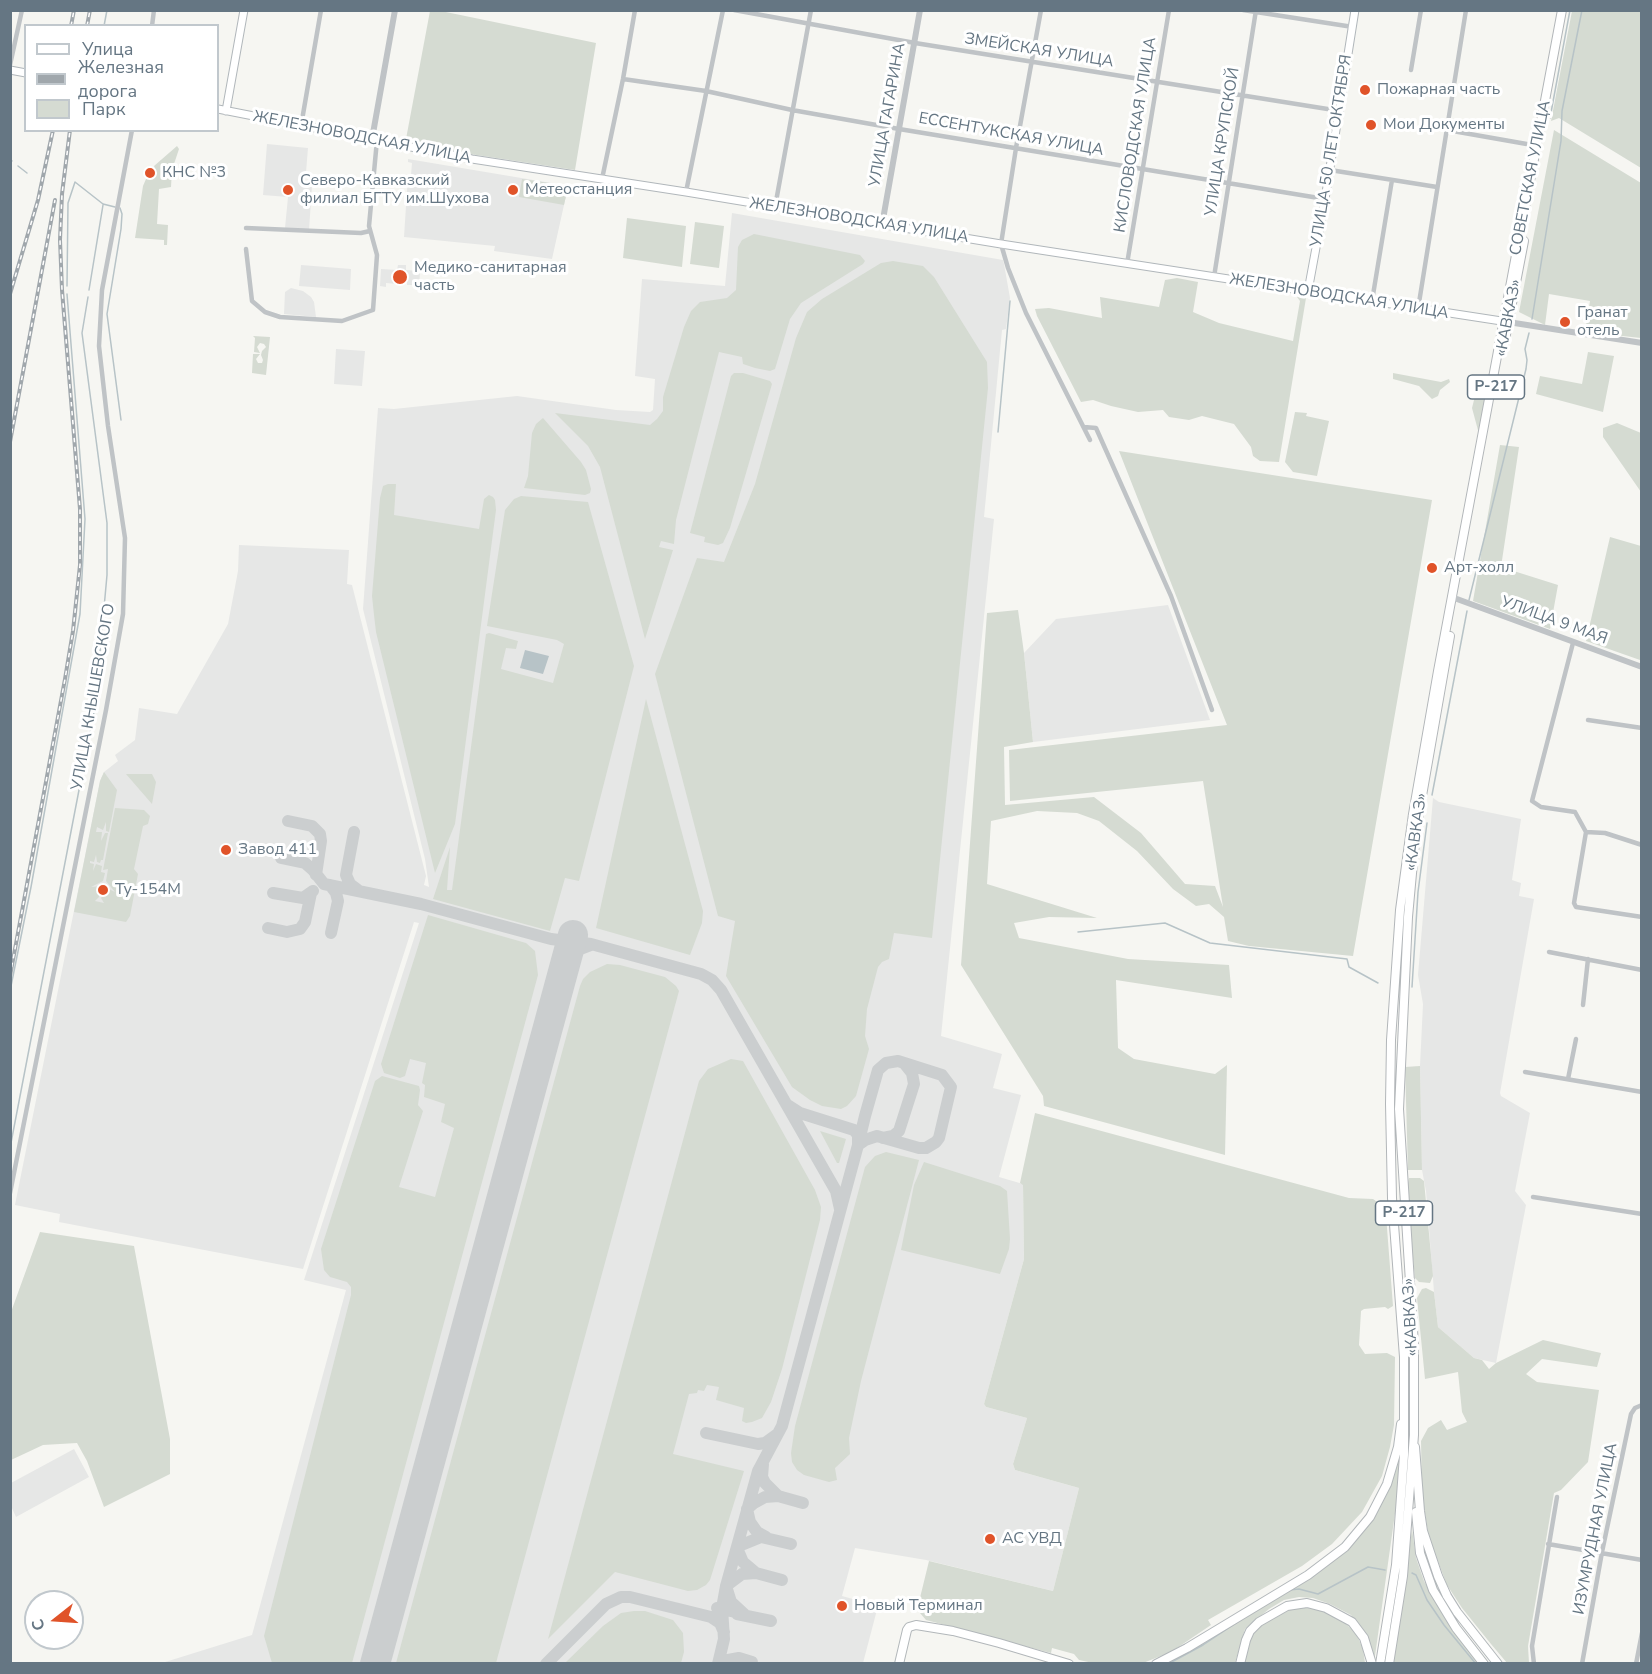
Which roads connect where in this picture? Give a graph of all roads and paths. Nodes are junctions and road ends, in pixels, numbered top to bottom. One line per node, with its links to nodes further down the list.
1 (22, 10): 22 (street)
2 (244, 10): 28 (main road)
3 (321, 10): 31 (street)
4 (394, 10): 35 (street)
5 (635, 10): 24 (street)
6 (723, 10): 26 (street)
7 (734, 10): 18 (street, ЗМЕЙСКАЯ УЛИЦА)
8 (811, 10): 18 (street)
9 (920, 10): 20 (street, УЛИЦА ГАГАРИНА)
10 (1041, 10): 21 (street)
11 (1169, 10): 25 (street, КИСЛОВОДСКАЯ УЛИЦА)
12 (1243, 10): 17 (street)
13 (1355, 10): 19 (main road, УЛИЦА 50 ЛЕТ ОКТЯБРЯ)
14 (1421, 10): 23 (street)
15 (1466, 10): 33 (street)
16 (1563, 10): 36 (main road, СОВЕТСКАЯ УЛИЦА / Р-217); 57 (main road, «КАВКАЗ» / Р-217)
17 (1256, 11): 19 (street); 27 (street, УЛИЦА КРУПСКОЙ)
18 (808, 25): 20 (street, ЗМЕЙСКАЯ УЛИЦА); 29 (street)
19 (1353, 27): 30 (main road, УЛИЦА 50 ЛЕТ ОКТЯБРЯ)
20 (915, 43): 21 (street, ЗМЕЙСКАЯ УЛИЦА); 32 (street, УЛИЦА ГАГАРИНА)
21 (1033, 61): 25 (street, ЗМЕЙСКАЯ УЛИЦА); 37 (street)
22 (10, 65)
23 (1411, 70)
24 (623, 79): 26 (street, ЕССЕНТУКСКАЯ УЛИЦА); 40 (street)
25 (1157, 83): 27 (street, ЗМЕЙСКАЯ УЛИЦА); 38 (street, КИСЛОВОДСКАЯ УЛИЦА)
26 (706, 92): 29 (street, ЕССЕНТУКСКАЯ УЛИЦА); 44 (street)
27 (1243, 96): 30 (street, ЗМЕЙСКАЯ УЛИЦА); 42 (street, УЛИЦА КРУПСКОЙ)
28 (221, 110): 31 (main road, ЖЕЛЕЗНОВОДСКАЯ УЛИЦА)
29 (792, 110): 32 (street, ЕССЕНТУКСКАЯ УЛИЦА); 46 (street)
30 (1340, 111): 39 (main road, УЛИЦА 50 ЛЕТ ОКТЯБРЯ)
31 (301, 126): 35 (main road, ЖЕЛЕЗНОВОДСКАЯ УЛИЦА)
32 (899, 129): 37 (street, ЕССЕНТУКСКАЯ УЛИЦА); 47 (street, УЛИЦА ГАГАРИНА)
33 (1447, 130): 36 (street); 43 (street)
34 (132, 132): 81 (street, УЛИЦА КНЫШЕВСКОГО)
35 (375, 139): 40 (main road, ЖЕЛЕЗНОВОДСКАЯ УЛИЦА); 49 (street)
36 (1538, 146): 57 (main road, СОВЕТСКАЯ УЛИЦА / Р-217)
37 (1016, 148): 38 (street, ЕССЕНТУКСКАЯ УЛИЦА); 50 (street)
38 (1143, 170): 42 (street, ЕССЕНТУКСКАЯ УЛИЦА); 52 (street, КИСЛОВОДСКАЯ УЛИЦА)
39 (1330, 170): 41 (street); 45 (main road, УЛИЦА 50 ЛЕТ ОКТЯБРЯ)
40 (602, 179): 44 (main road, ЖЕЛЕЗНОВОДСКАЯ УЛИЦА)
41 (1392, 180): 43 (street); 55 (street)
42 (1227, 184): 45 (street, ЕССЕНТУКСКАЯ УЛИЦА); 53 (street, УЛИЦА КРУПСКОЙ)
43 (1437, 187): 56 (street)
44 (686, 192): 46 (main road, ЖЕЛЕЗНОВОДСКАЯ УЛИЦА)
45 (1325, 199): 54 (main road, УЛИЦА 50 ЛЕТ ОКТЯБРЯ)
46 (775, 207): 47 (main road, ЖЕЛЕЗНОВОДСКАЯ УЛИЦА)
47 (882, 225): 50 (main road, ЖЕЛЕЗНОВОДСКАЯ УЛИЦА)
48 (246, 228): 49 (street)
49 (370, 231): 51 (street)
50 (1002, 244): 52 (main road, ЖЕЛЕЗНОВОДСКАЯ УЛИЦА); 59 (street)
51 (246, 249)
52 (1127, 264): 53 (main road, ЖЕЛЕЗНОВОДСКАЯ УЛИЦА)
53 (1214, 277): 54 (main road, ЖЕЛЕЗНОВОДСКАЯ УЛИЦА)
54 (1308, 291): 55 (main road, ЖЕЛЕЗНОВОДСКАЯ УЛИЦА)
55 (1372, 301): 56 (main road, ЖЕЛЕЗНОВОДСКАЯ УЛИЦА)
56 (1418, 309): 57 (main road, ЖЕЛЕЗНОВОДСКАЯ УЛИЦА)
57 (1505, 321): 58 (street); 61 (main road, СОВЕТСКАЯ УЛИЦА / Р-217); 62 (main road, «КАВКАЗ» / Р-217)
58 (1641, 343)
59 (1084, 427): 60 (street); 65 (street)
60 (1090, 440)
61 (1466, 522): 80 (main road, «КАВКАЗ» / Р-217)
62 (1457, 599): 63 (street, УЛИЦА 9 МАЯ); 79 (main road, «КАВКАЗ» / Р-217)
63 (1573, 643): 64 (street, УЛИЦА 9 МАЯ); 68 (street)
64 (1641, 667)
65 (1212, 710)
66 (1588, 720): 67 (street)
67 (1641, 728)
68 (1586, 832): 69 (street); 70 (street)
69 (1641, 845)
70 (1641, 917)
71 (1549, 952): 72 (street)
72 (1588, 959): 73 (street); 74 (street)
73 (1641, 970)
74 (1583, 1005)
75 (1576, 1039): 77 (street)
76 (1525, 1072): 77 (street)
77 (1568, 1079): 78 (street)
78 (1641, 1092)
79 (1400, 1138): 80 (main road); 84 (main road, «КАВКАЗ» / Р-217)
80 (1390, 1146): 85 (main road, «КАВКАЗ» / Р-217)
81 (10, 1193)
82 (1533, 1197): 83 (street)
83 (1641, 1214)
84 (1407, 1250): 85 (main road); 88 (main road, «КАВКАЗ» / Р-217)
85 (1399, 1285): 86 (main road, «КАВКАЗ» / Р-217)
86 (1405, 1378): 96 (main road); 99 (main road, «КАВКАЗ» / Р-217)
87 (1641, 1405): 91 (street, ИЗУМРУДНАЯ УЛИЦА)
88 (1414, 1436): 100 (main road, «КАВКАЗ» / Р-217); 101 (main road); 102 (main road)
89 (1557, 1497): 90 (street)
90 (1548, 1544): 91 (street); 103 (street)
91 (1602, 1552): 92 (street); 104 (street, ИЗУМРУДНАЯ УЛИЦА)
92 (1641, 1560)
93 (1641, 1633): 105 (street)
94 (1063, 1663): 95 (main road)
95 (898, 1664)
96 (1156, 1664)
97 (1240, 1664): 98 (main road)
98 (1372, 1664)
99 (1380, 1664)
100 (1389, 1664)
101 (1484, 1664)
102 (1498, 1664)
103 (1533, 1664)
104 (1582, 1664)
105 (1636, 1664)

